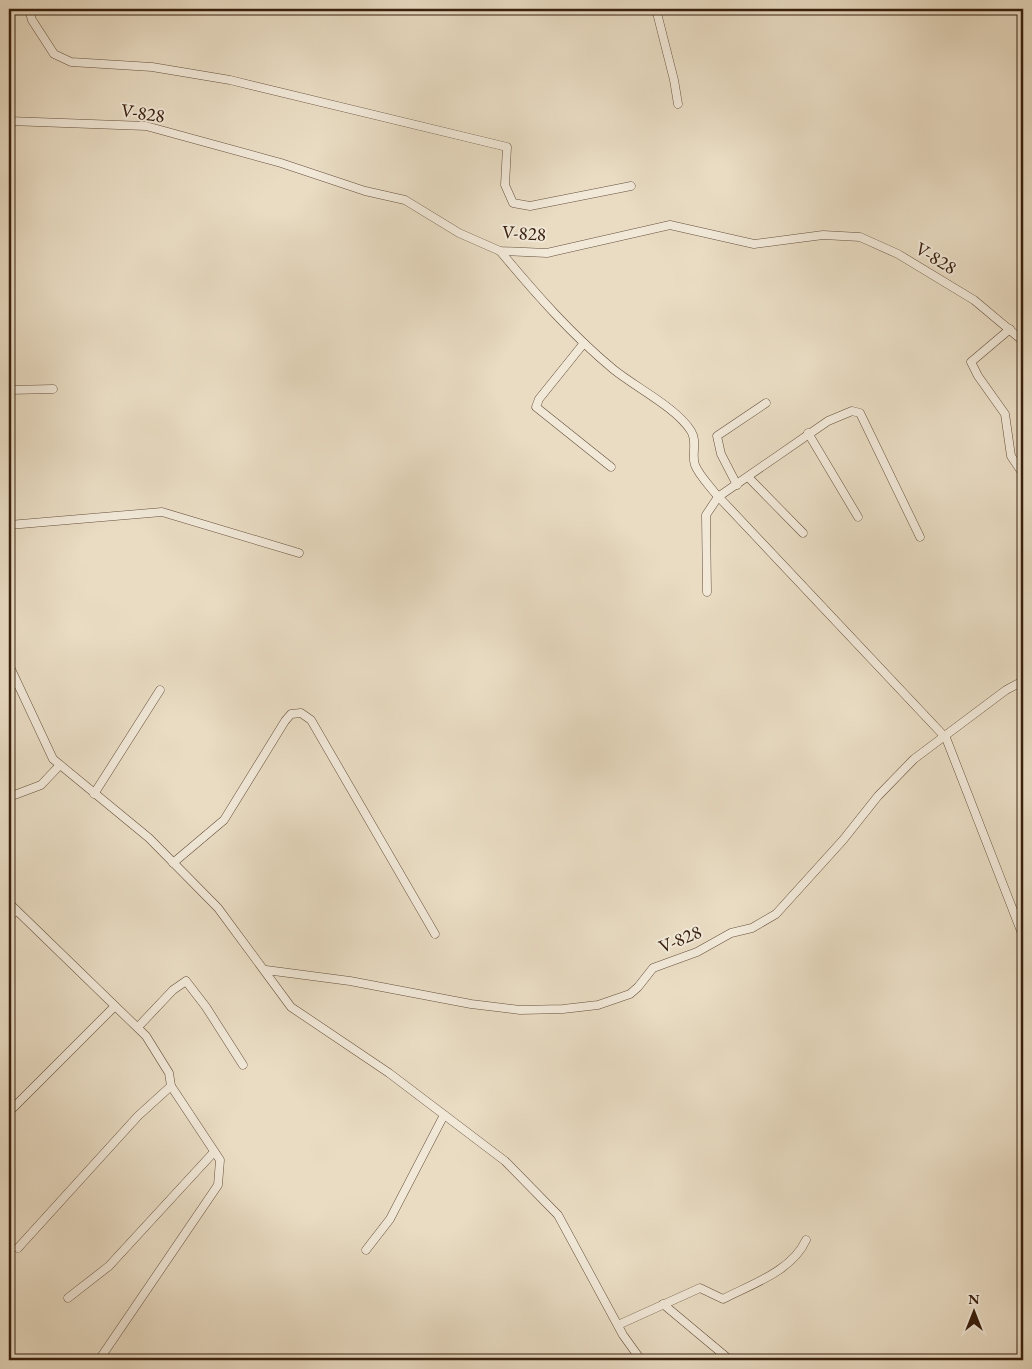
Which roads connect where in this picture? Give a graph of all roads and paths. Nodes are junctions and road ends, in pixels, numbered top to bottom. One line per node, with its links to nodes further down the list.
1 (29, 9): 5 (street)
2 (656, 9): 3 (street)
3 (678, 104)
4 (9, 121): 6 (street, V-828)
5 (631, 186)
6 (500, 251): 7 (street, V-828); 9 (street)
7 (1010, 329): 8 (street, V-828); 15 (street)
8 (1023, 341)
9 (584, 343): 14 (street); 18 (street)
10 (9, 390): 11 (street)
11 (53, 390)
12 (766, 403): 17 (street)
13 (808, 433): 16 (street); 19 (street); 22 (street)
14 (611, 467)
15 (1023, 474)
16 (748, 477): 17 (street); 21 (street)
17 (737, 484): 18 (street)
18 (718, 497): 24 (street); 28 (street)
19 (858, 517)
20 (9, 525): 23 (street)
21 (803, 533)
22 (920, 537)
23 (299, 553)
24 (707, 592)
25 (9, 665): 29 (street)
26 (1023, 681): 28 (street, V-828)
27 (160, 690): 30 (street)
28 (944, 735): 37 (street); 38 (street, V-828)
29 (60, 765): 30 (street); 31 (street)
30 (94, 794): 32 (street)
31 (9, 797)
32 (173, 863): 36 (street); 38 (street)
33 (9, 903): 34 (street)
34 (16, 910): 35 (street); 39 (street)
35 (9, 918)
36 (435, 934)
37 (1023, 936)
38 (266, 970): 44 (street)
39 (115, 1006): 40 (street); 43 (street)
40 (138, 1027): 41 (street); 42 (street)
41 (243, 1065)
42 (171, 1086): 45 (street); 47 (street)
43 (9, 1112)
44 (444, 1115): 48 (street); 51 (street)
45 (214, 1152): 49 (street); 52 (street)
46 (806, 1240): 50 (street)
47 (18, 1248)
48 (366, 1250)
49 (68, 1298)
50 (663, 1304): 51 (street); 54 (street)
51 (618, 1325): 53 (street)
52 (99, 1360)
53 (641, 1360)
54 (730, 1360)

